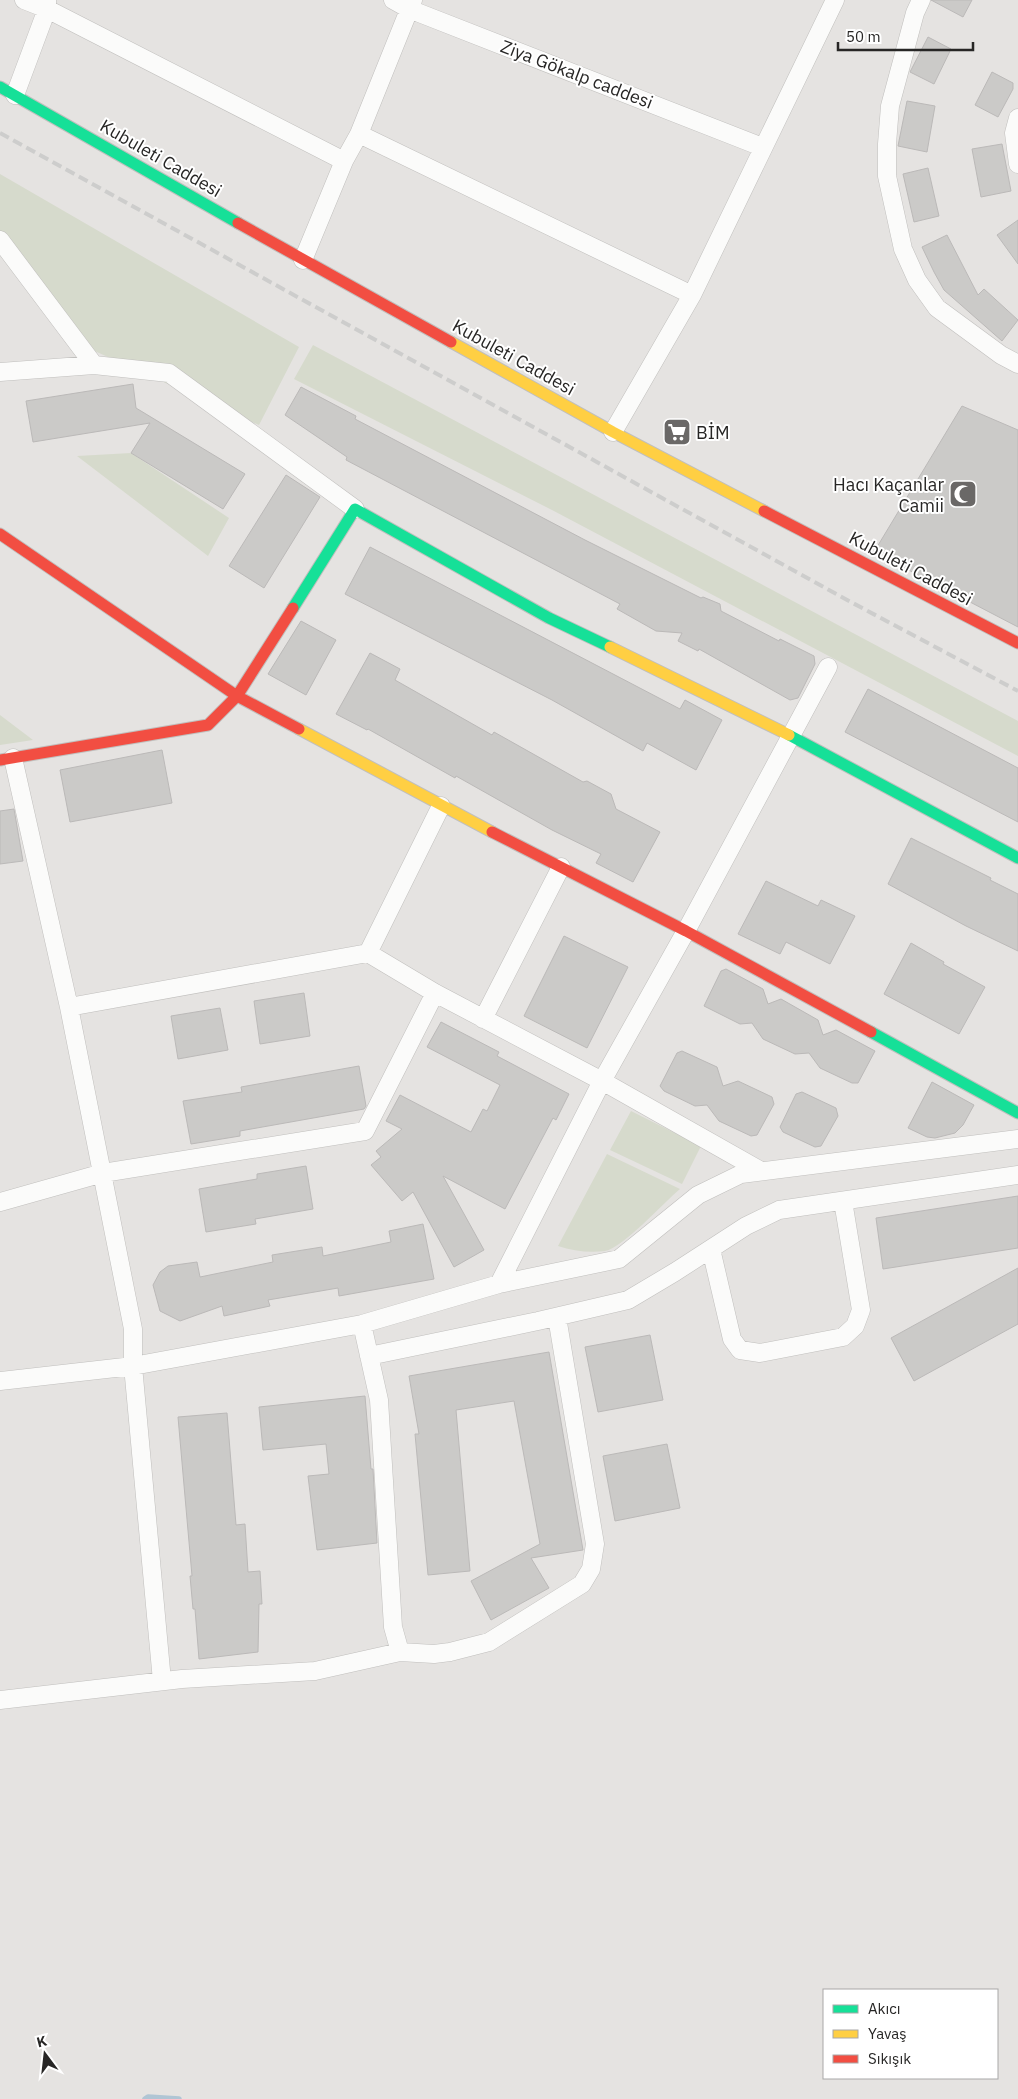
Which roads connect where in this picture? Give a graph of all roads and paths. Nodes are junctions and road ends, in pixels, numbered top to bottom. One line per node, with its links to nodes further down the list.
1 (24, 0): 5 (street)
2 (393, 0): 6 (street, Ziya Gökalp caddesi)
3 (834, 0): 10 (street)
4 (921, 0): 16 (street)
5 (47, 4): 7 (street); 11 (street)
6 (411, 4): 9 (street); 10 (street, Ziya Gökalp caddesi)
7 (7, 91): 14 (street, Kubuleti Caddesi)
8 (1018, 118): 12 (street)
9 (359, 134): 11 (street); 15 (street)
10 (762, 147): 15 (street)
11 (344, 161): 14 (street)
12 (1018, 164)
13 (0, 240): 17 (street)
14 (303, 260): 19 (street, Kubuleti Caddesi)
15 (692, 296): 19 (street)
16 (1018, 364)
17 (94, 365): 18 (street); 20 (street)
18 (0, 372)
19 (613, 432): 22 (street, Kubuleti Caddesi)
20 (356, 509): 24 (street); 25 (street)
21 (0, 534): 24 (street)
22 (1018, 643)
23 (828, 667): 25 (street)
24 (237, 696): 26 (street); 27 (street)
25 (790, 735): 28 (street); 30 (street)
26 (7, 759): 33 (street)
27 (441, 806): 29 (street); 31 (street)
28 (1018, 858)
29 (562, 867): 30 (street); 34 (street)
30 (686, 931): 35 (street); 36 (street)
31 (368, 953): 32 (street); 33 (street)
32 (435, 993): 34 (street); 39 (street)
33 (68, 1007): 39 (street)
34 (483, 1019): 35 (street)
35 (602, 1081): 38 (street); 44 (street)
36 (1018, 1113)
37 (1018, 1138): 38 (street)
38 (761, 1171): 44 (street)
39 (103, 1173): 42 (street); 48 (street)
40 (1018, 1175): 41 (street)
41 (843, 1201): 43 (street); 43 (street)
42 (0, 1202)
43 (712, 1249): 45 (street)
44 (500, 1284): 46 (street)
45 (557, 1317): 47 (street); 50 (street)
46 (362, 1324): 47 (street); 48 (street)
47 (369, 1356): 50 (street)
48 (133, 1366): 49 (street); 51 (street)
49 (0, 1381)
50 (400, 1652): 51 (street)
51 (162, 1681): 52 (street)
52 (0, 1700)

